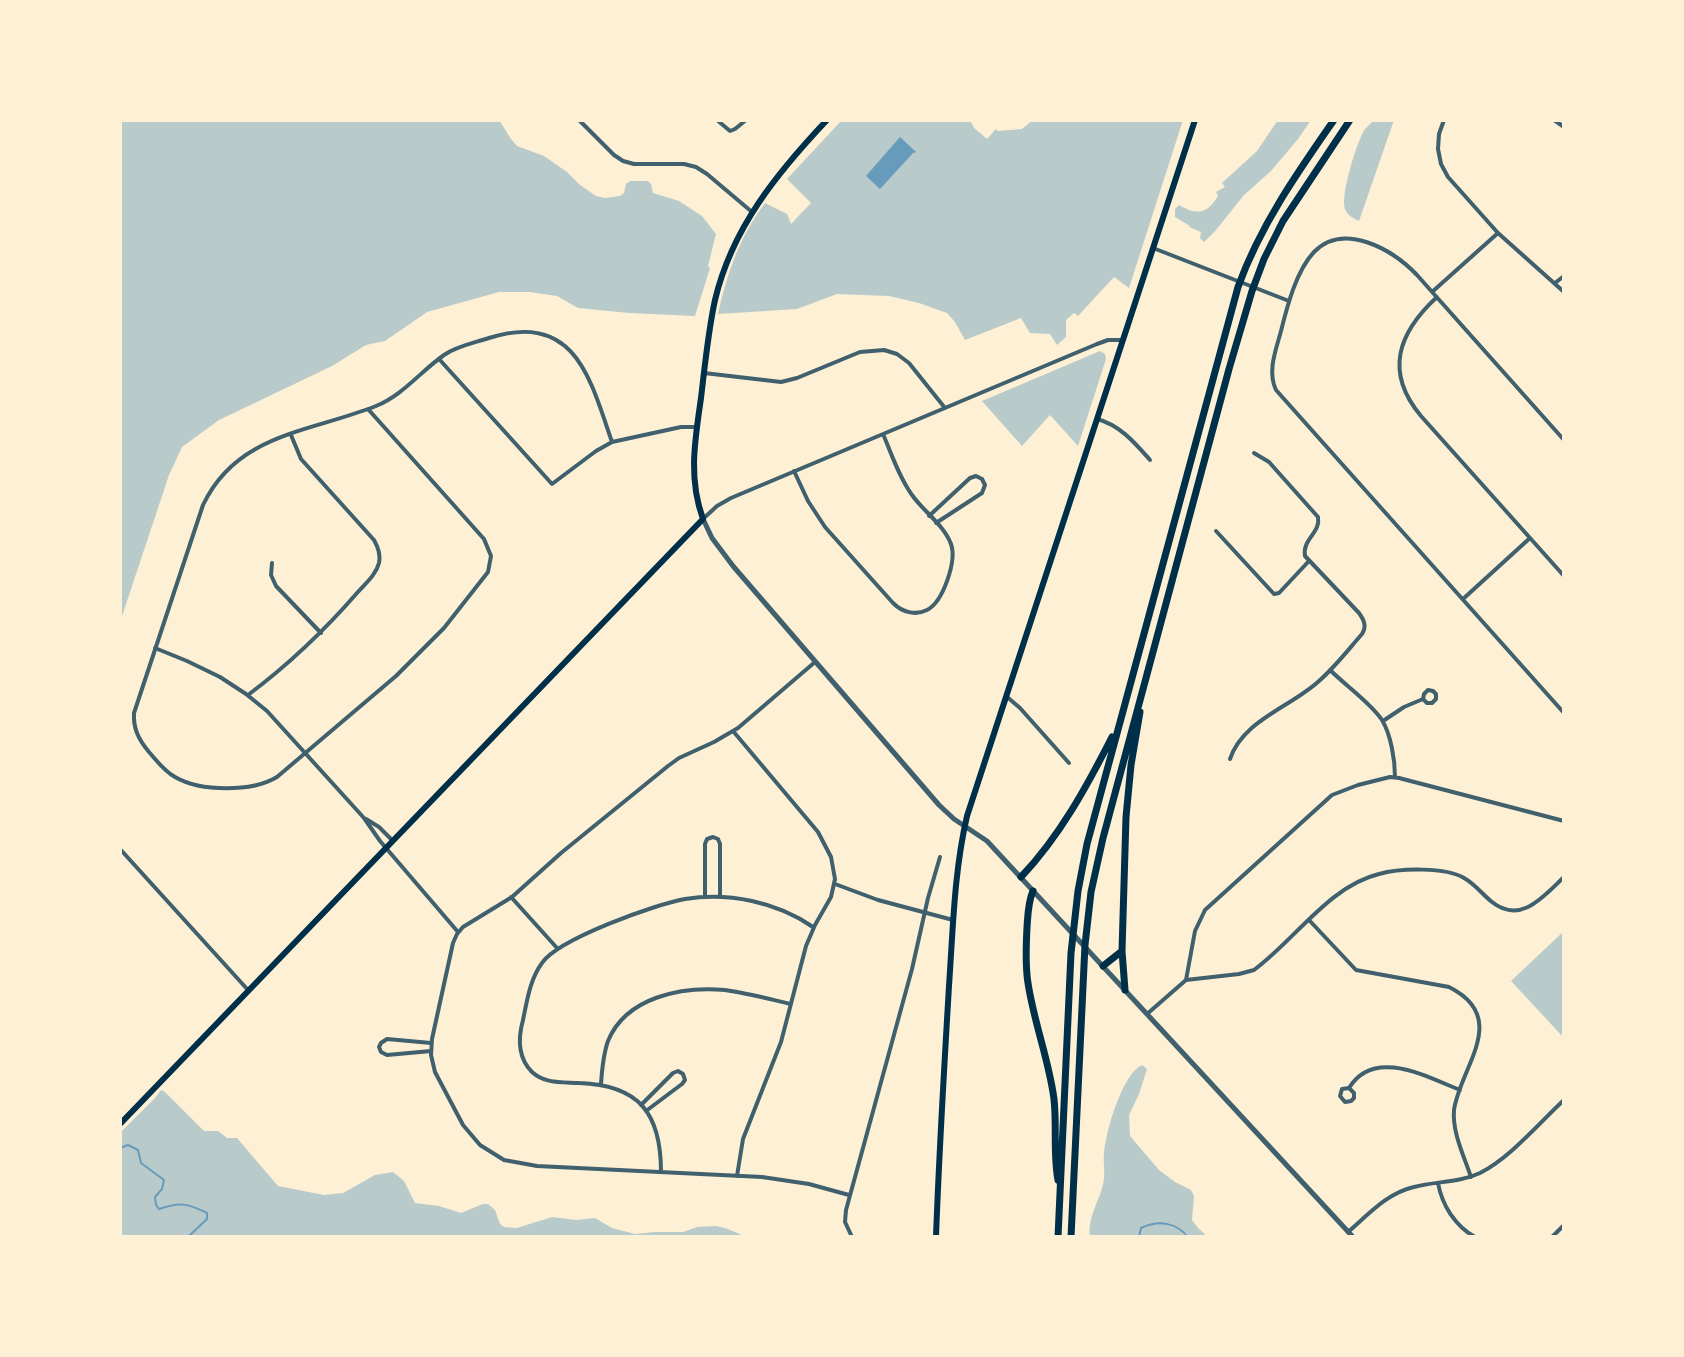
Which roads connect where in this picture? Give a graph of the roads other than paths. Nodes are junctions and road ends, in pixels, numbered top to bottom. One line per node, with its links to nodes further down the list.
1 (717, 120): 2 (street)
2 (746, 120)
3 (827, 120): 11 (main road)
4 (1195, 120): 13 (main road)
5 (1334, 120): 53 (highway)
6 (1350, 120): 49 (highway)
7 (1444, 120): 12 (street)
8 (1554, 120): 10 (street)
9 (581, 121): 11 (street)
10 (1564, 127)
11 (752, 212): 22 (main road)
12 (1498, 233): 15 (street); 16 (street)
13 (1153, 248): 19 (street); 20 (main road)
14 (1564, 276): 15 (street)
15 (1555, 283): 17 (street)
16 (1432, 292): 18 (street); 19 (street)
17 (1564, 292)
18 (1437, 297): 29 (street); 38 (street)
19 (1289, 301): 42 (street)
20 (1123, 340): 23 (street); 25 (main road)
21 (439, 359): 24 (street); 30 (street); 30 (street)
22 (704, 373): 23 (street); 26 (main road)
23 (945, 408): 27 (street)
24 (368, 409): 28 (street); 55 (street)
25 (1097, 419): 32 (street); 48 (main road)
26 (697, 427): 30 (street); 35 (main road)
27 (883, 434): 33 (street); 34 (street)
28 (291, 435): 43 (street); 44 (street)
29 (1564, 440)
30 (612, 442)
31 (1254, 453): 39 (street)
32 (1150, 460)
33 (794, 471): 35 (street); 36 (street)
34 (929, 516): 36 (street); 36 (street)
35 (703, 519): 45 (street); 62 (main road)
36 (936, 523)
37 (1216, 531): 39 (street)
38 (1530, 538): 41 (street); 42 (street)
39 (1309, 561): 46 (street)
40 (272, 563): 43 (street)
41 (1564, 576)
42 (1463, 599): 51 (street)
43 (321, 633): 47 (street)
44 (155, 648): 47 (street); 55 (street)
45 (815, 662): 54 (street); 61 (street)
46 (1330, 670): 52 (street); 56 (street)
47 (248, 695): 55 (street)
48 (1006, 696): 57 (street); 61 (main road)
49 (1140, 697): 79 (highway); 102 (highway)
50 (1423, 699): 52 (street)
51 (1564, 713)
52 (1383, 721): 58 (street)
53 (1119, 724): 66 (highway); 99 (highway)
54 (733, 731): 68 (street); 70 (street)
55 (306, 753): 59 (street)
56 (1230, 759)
57 (1069, 763)
58 (1395, 777): 60 (street); 81 (street)
59 (364, 818): 62 (street); 64 (street)
60 (1564, 821)
61 (965, 826): 66 (street); 74 (main road)
62 (393, 841): 64 (main road)
63 (120, 849): 82 (street)
64 (386, 849): 77 (street); 82 (main road)
65 (940, 857): 73 (street)
66 (1021, 877): 69 (street)
67 (1564, 877): 75 (street)
68 (835, 884): 73 (street); 76 (street)
69 (1033, 891): 80 (street); 99 (highway)
70 (511, 897): 77 (street); 78 (street)
71 (705, 897): 72 (street); 72 (street); 78 (street)
72 (720, 897): 76 (street)
73 (925, 913): 74 (street); 100 (street)
74 (953, 920): 105 (main road)
75 (1309, 920): 81 (street); 90 (street)
76 (813, 927): 84 (street)
77 (458, 932): 86 (street)
78 (557, 948): 88 (street)
79 (1122, 951): 80 (highway); 83 (highway)
80 (1103, 966): 83 (street)
81 (1186, 980): 85 (street)
82 (248, 990): 94 (main road)
83 (1125, 990): 85 (street)
84 (791, 1004): 88 (street); 96 (street)
85 (1147, 1014): 103 (street)
86 (431, 1043): 87 (street); 87 (street)
87 (431, 1051): 95 (street)
88 (601, 1084): 92 (street)
89 (1349, 1088): 90 (street)
90 (1460, 1090): 97 (street)
91 (1564, 1100): 97 (street)
92 (641, 1105): 93 (street); 93 (street)
93 (646, 1111): 95 (street)
94 (120, 1124)
95 (661, 1172): 96 (street)
96 (737, 1176): 100 (street)
97 (1471, 1177): 98 (street)
98 (1438, 1183): 103 (street); 107 (street)
99 (1060, 1189): 106 (highway)
100 (849, 1195): 104 (street)
101 (1564, 1225): 108 (street)
102 (1072, 1234)
103 (1351, 1235)
104 (852, 1237)
105 (936, 1237)
106 (1058, 1237)
107 (1475, 1237)
108 (1552, 1237)

